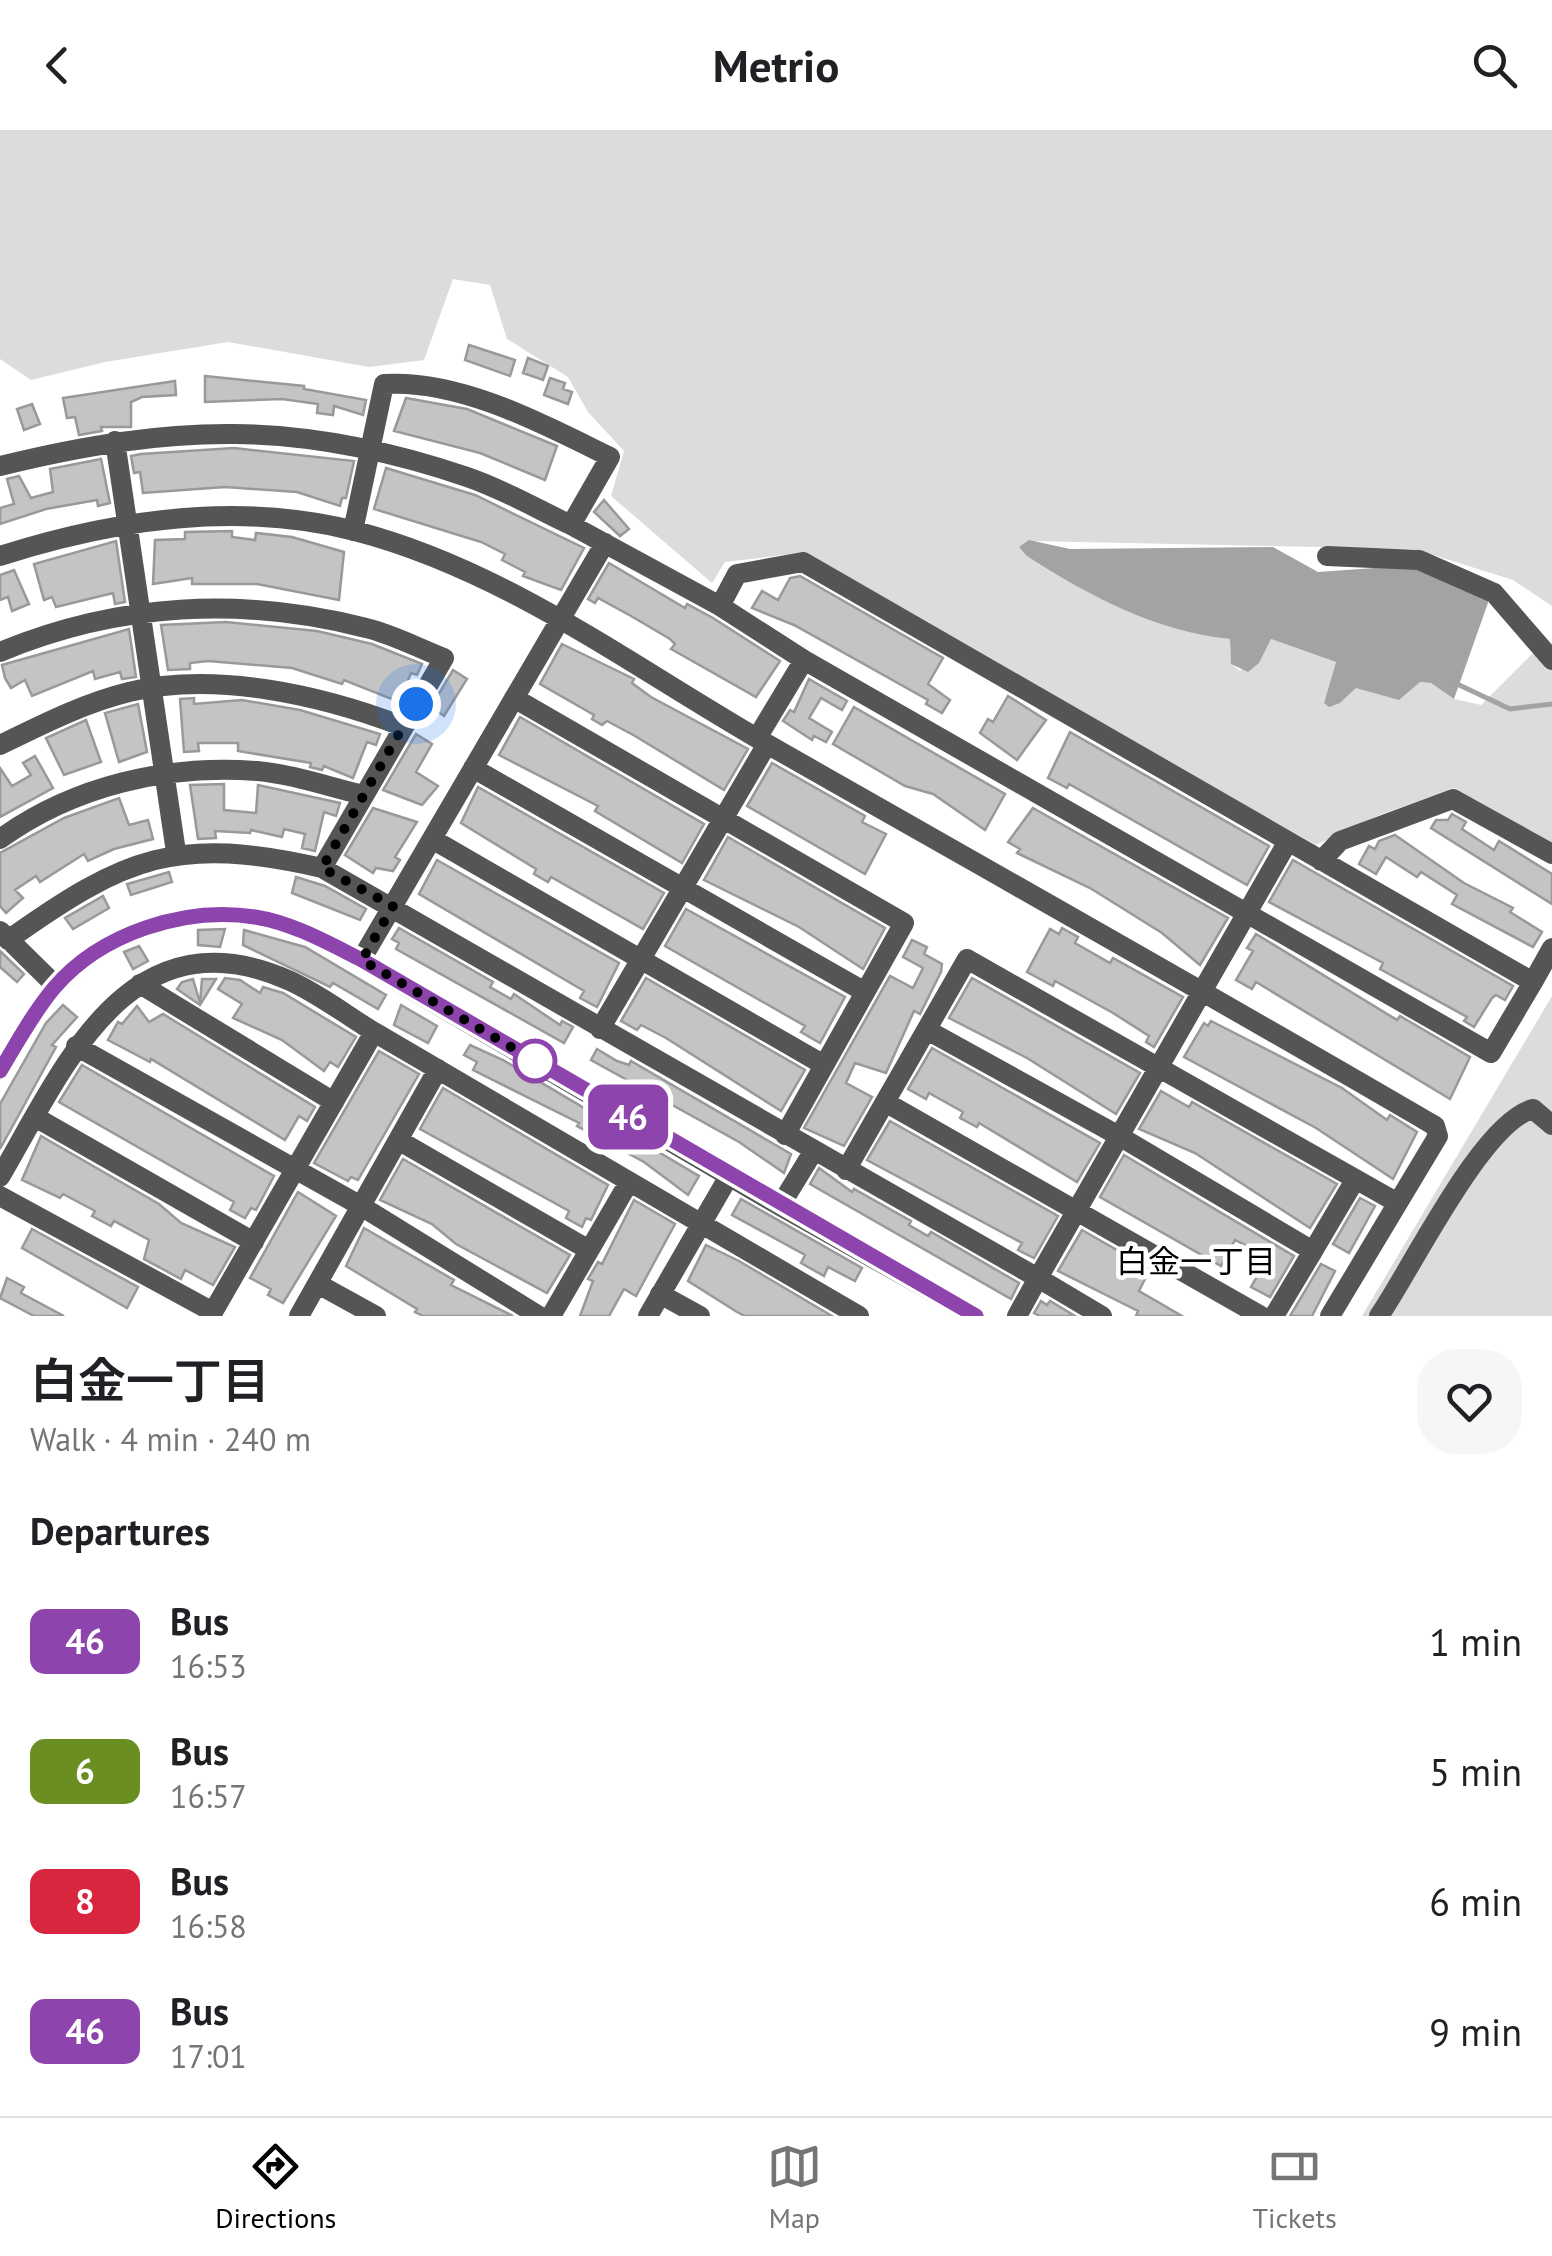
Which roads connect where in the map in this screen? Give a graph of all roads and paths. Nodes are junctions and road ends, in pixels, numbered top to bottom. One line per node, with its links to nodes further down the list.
1 (115, 441): 2 (street); 3 (street); 5 (street)
2 (372, 448): 4 (street); 4 (street); 6 (street)
3 (0, 466)
4 (571, 525): 7 (street)
5 (127, 526): 6 (street); 8 (street); 11 (street)
6 (353, 531): 12 (street)
7 (605, 543): 10 (street); 12 (street)
8 (0, 556)
9 (1328, 556): 15 (street)
10 (720, 606): 14 (street); 27 (street)
11 (140, 610): 13 (street); 16 (street); 18 (street)
12 (560, 619): 17 (street); 19 (street)
13 (0, 652)
14 (804, 660): 19 (street); 34 (street)
15 (1552, 660)
16 (153, 688): 18 (street); 20 (street); 22 (street)
17 (514, 698): 21 (street); 24 (street)
18 (402, 726): 23 (street)
19 (762, 741): 24 (street); 43 (street)
20 (0, 745)
21 (473, 768): 26 (street); 32 (street)
22 (168, 774): 23 (street); 25 (street); 28 (street)
23 (363, 795): 31 (street)
24 (724, 820): 32 (street); 42 (street)
25 (0, 839)
26 (432, 840): 33 (street); 38 (street)
27 (1288, 843): 30 (street); 34 (street)
28 (176, 852): 31 (street); 35 (street)
29 (1552, 854): 30 (street)
30 (1321, 861): 39 (street)
31 (322, 868): 33 (street)
32 (684, 889): 38 (street); 42 (street)
33 (393, 906): 37 (street); 44 (street)
34 (1247, 916): 39 (street); 43 (street)
35 (4, 935): 41 (street)
36 (1552, 948): 39 (street)
37 (362, 960): 41 (street); 63 (street)
38 (643, 960): 44 (street); 48 (street)
39 (1532, 982)
40 (140, 984): 46 (street); 47 (street); 52 (street)
41 (56, 986): 51 (street)
42 (865, 992): 48 (street)
43 (1205, 992): 50 (street); 67 (street)
44 (600, 1030): 56 (street)
45 (927, 1030): 50 (street); 53 (street); 57 (street)
46 (374, 1032): 49 (street); 52 (street)
47 (76, 1046): 54 (street); 60 (street)
48 (824, 1065): 56 (street)
49 (438, 1069): 58 (street); 65 (street)
50 (1160, 1069): 57 (street); 64 (street)
51 (0, 1071)
52 (334, 1102): 60 (street)
53 (885, 1102): 61 (street); 70 (street)
54 (35, 1117): 62 (street); 72 (street)
55 (1552, 1125): 91 (street)
56 (785, 1135): 59 (street)
57 (1120, 1136): 70 (street); 74 (street)
58 (398, 1140): 68 (street); 73 (street)
59 (813, 1152): 61 (street); 69 (street)
60 (296, 1168): 68 (street); 72 (street)
61 (846, 1170): 75 (street)
62 (0, 1176)
63 (728, 1176): 69 (street); 71 (street)
64 (1354, 1180): 67 (street); 74 (street)
65 (629, 1182): 71 (street); 73 (street)
66 (0, 1196): 72 (street)
67 (1396, 1202): 90 (street)
68 (360, 1206): 76 (street); 80 (street)
69 (780, 1206): 85 (street)
70 (1078, 1211): 75 (street); 88 (street)
71 (701, 1223): 77 (street); 84 (street)
72 (254, 1242)
73 (590, 1250): 81 (street)
74 (1313, 1252): 89 (street)
75 (1038, 1278): 86 (street); 87 (street)
76 (318, 1284): 78 (street); 79 (street)
77 (660, 1294): 82 (street); 83 (street)
78 (299, 1316)
79 (376, 1316)
80 (540, 1316)
81 (551, 1316)
82 (648, 1316)
83 (700, 1316)
84 (859, 1316)
85 (976, 1316)
86 (1017, 1316)
87 (1102, 1316)
88 (1260, 1316)
89 (1274, 1316)
90 (1330, 1316)
91 (1379, 1316)

